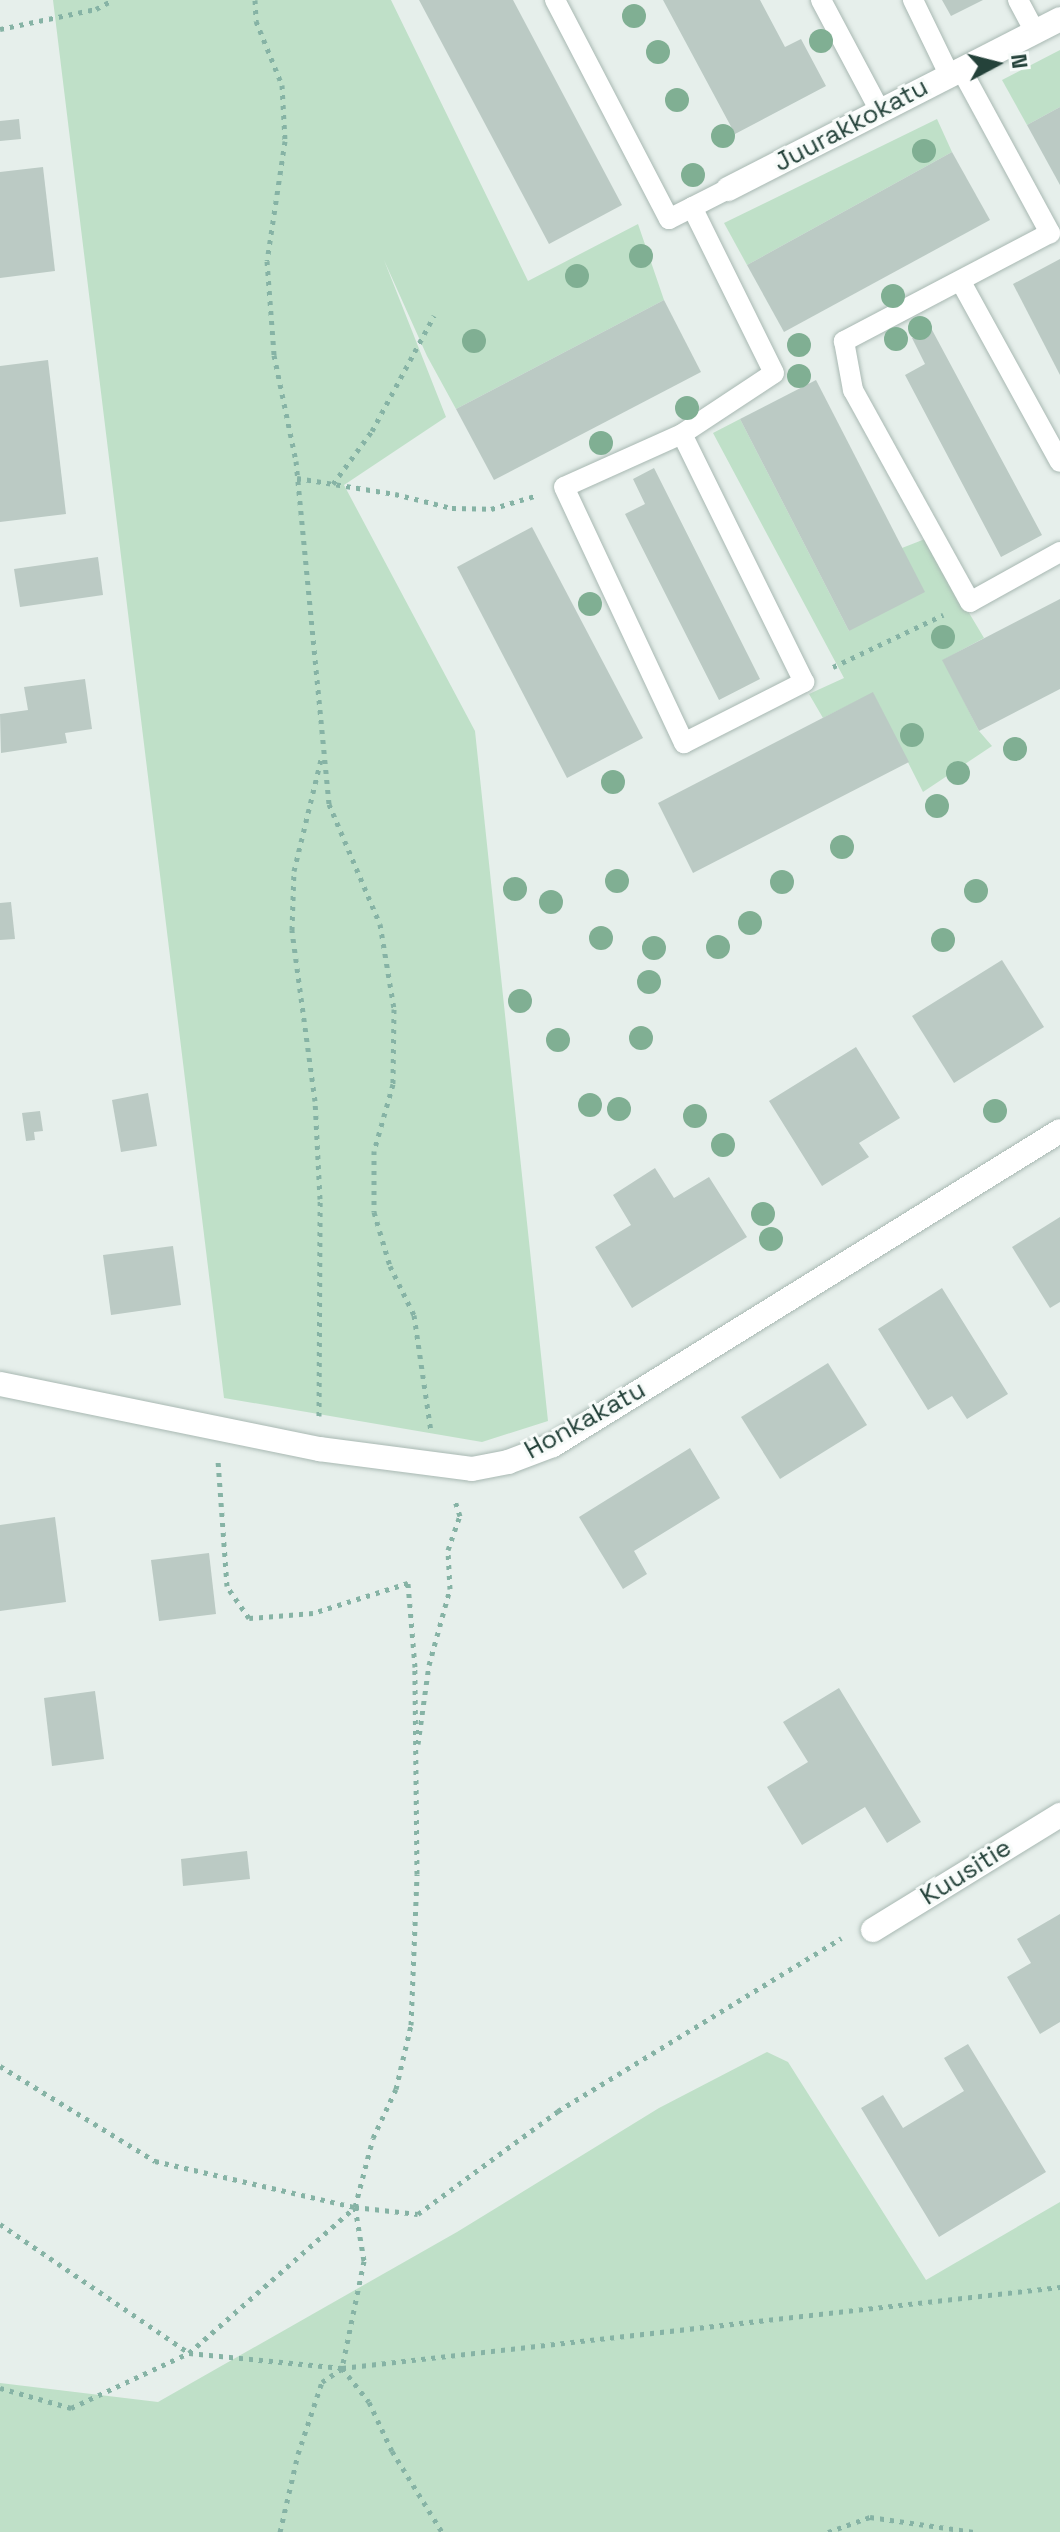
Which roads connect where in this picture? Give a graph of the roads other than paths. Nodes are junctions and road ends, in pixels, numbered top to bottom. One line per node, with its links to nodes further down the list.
1 (555, 0): 10 (lane)
2 (821, 0): 8 (lane)
3 (913, 0): 7 (lane)
4 (1018, 0): 6 (lane)
5 (1060, 19): 6 (street, Juurakkokatu)
6 (1035, 32): 7 (street, Juurakkokatu)
7 (955, 72): 8 (street, Juurakkokatu); 11 (lane)
8 (880, 111): 9 (street, Juurakkokatu)
9 (728, 189): 10 (lane)
10 (692, 207): 12 (lane)
11 (961, 282): 13 (lane); 14 (lane)
12 (682, 434): 12 (lane)
13 (1060, 462)
14 (1060, 552)
15 (1060, 1131): 16 (street, Honkakatu)
16 (0, 1384)
17 (1060, 1815): 18 (street, Kuusitie)
18 (873, 1930)

